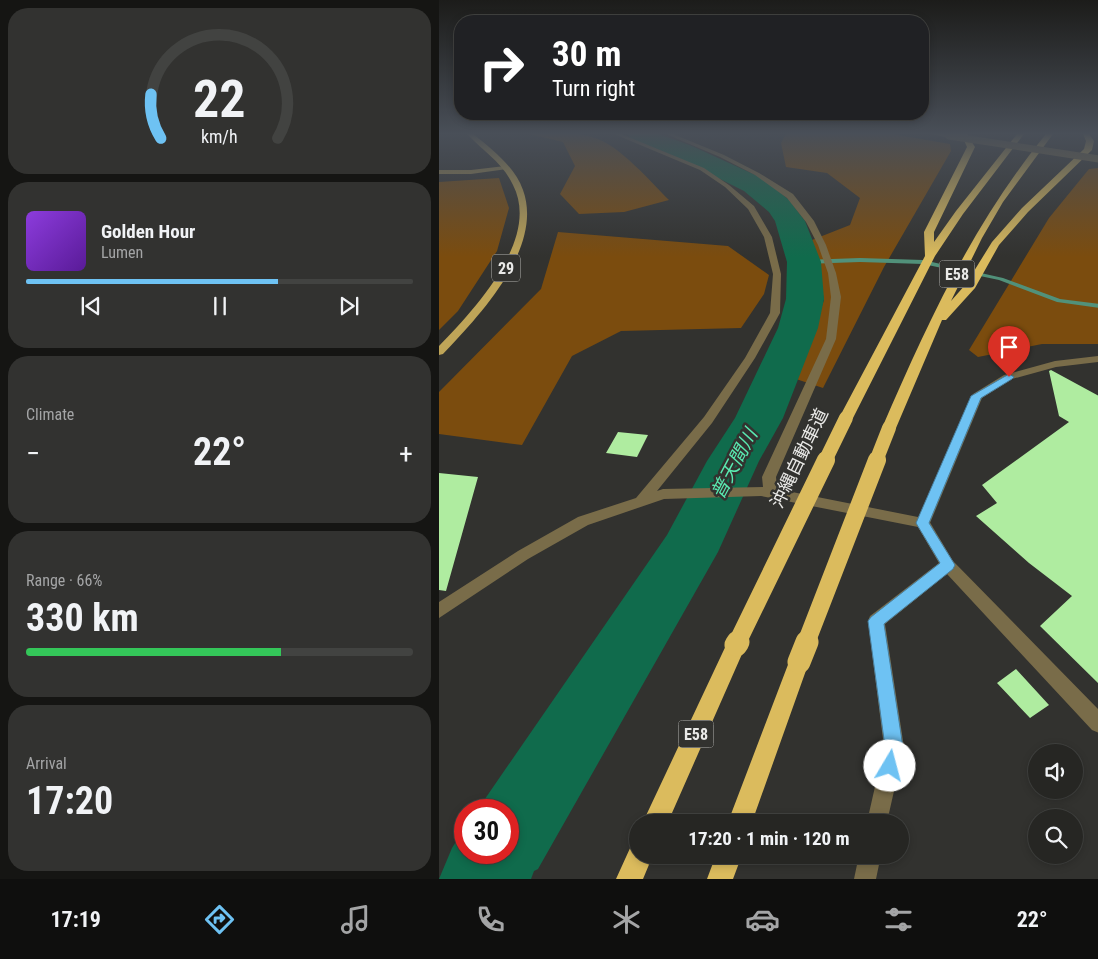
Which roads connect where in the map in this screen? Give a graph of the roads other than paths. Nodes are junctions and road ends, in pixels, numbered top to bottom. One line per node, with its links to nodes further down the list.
1 (511, 175): 10 (main road, 29)
2 (711, 175): 13 (street)
3 (759, 175): 12 (street)
4 (957, 175): 8 (highway)
5 (988, 175): 8 (highway, 沖縄自動車道 / E58)
6 (1019, 175): 9 (highway, E58)
7 (1062, 175): 9 (highway)
8 (930, 256): 18 (highway, 沖縄自動車道 / E58, bridge)
9 (932, 328): 19 (highway, E58, bridge)
10 (439, 352)
11 (1098, 359): 14 (street)
12 (766, 492): 13 (street); 14 (street)
13 (640, 502): 16 (street)
14 (923, 523): 15 (street)
15 (948, 565): 17 (street); 20 (street)
16 (439, 611)
17 (1098, 724)
18 (659, 814)
19 (744, 814)
20 (879, 814)
21 (636, 864): 24 (highway)
22 (726, 864): 25 (highway)
23 (868, 864): 26 (street)
24 (629, 879)
25 (720, 879)
26 (865, 879)

